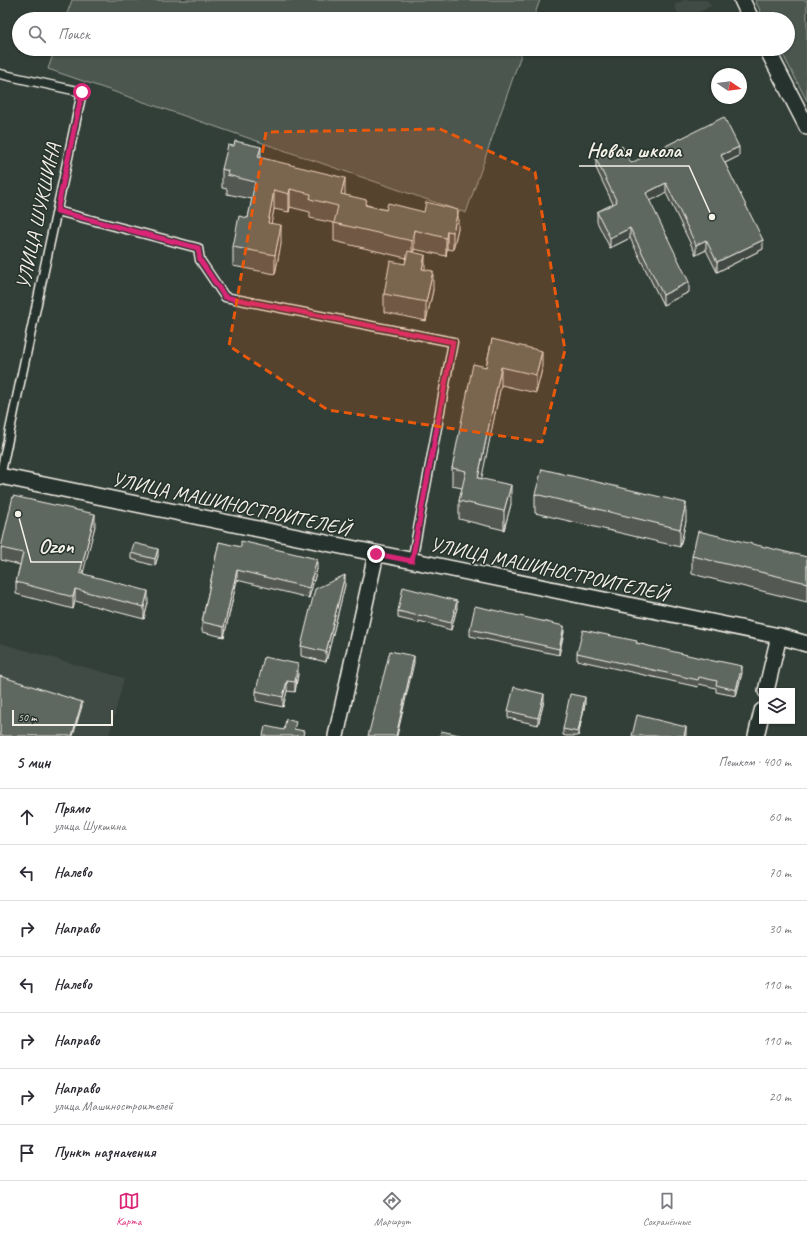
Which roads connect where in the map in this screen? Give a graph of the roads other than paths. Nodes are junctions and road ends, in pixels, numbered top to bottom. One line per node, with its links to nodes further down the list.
1 (742, 0): 2 (street)
2 (748, 12)
3 (771, 56): 5 (street)
4 (0, 74): 6 (lane, УЛИЦА ШУКШИНА)
5 (807, 127)
6 (57, 211): 7 (lane, УЛИЦА ШУКШИНА); 9 (lane)
7 (0, 476): 8 (street, УЛИЦА МАШИНОСТРОИТЕЛЕЙ)
8 (376, 554): 9 (street, УЛИЦА МАШИНОСТРОИТЕЛЕЙ); 14 (street)
9 (412, 561): 10 (street, УЛИЦА МАШИНОСТРОИТЕЛЕЙ)
10 (779, 636): 11 (street, УЛИЦА МАШИНОСТРОИТЕЛЕЙ); 12 (street)
11 (807, 644)
12 (767, 688)
13 (759, 724): 15 (street)
14 (336, 736)
15 (756, 736)

